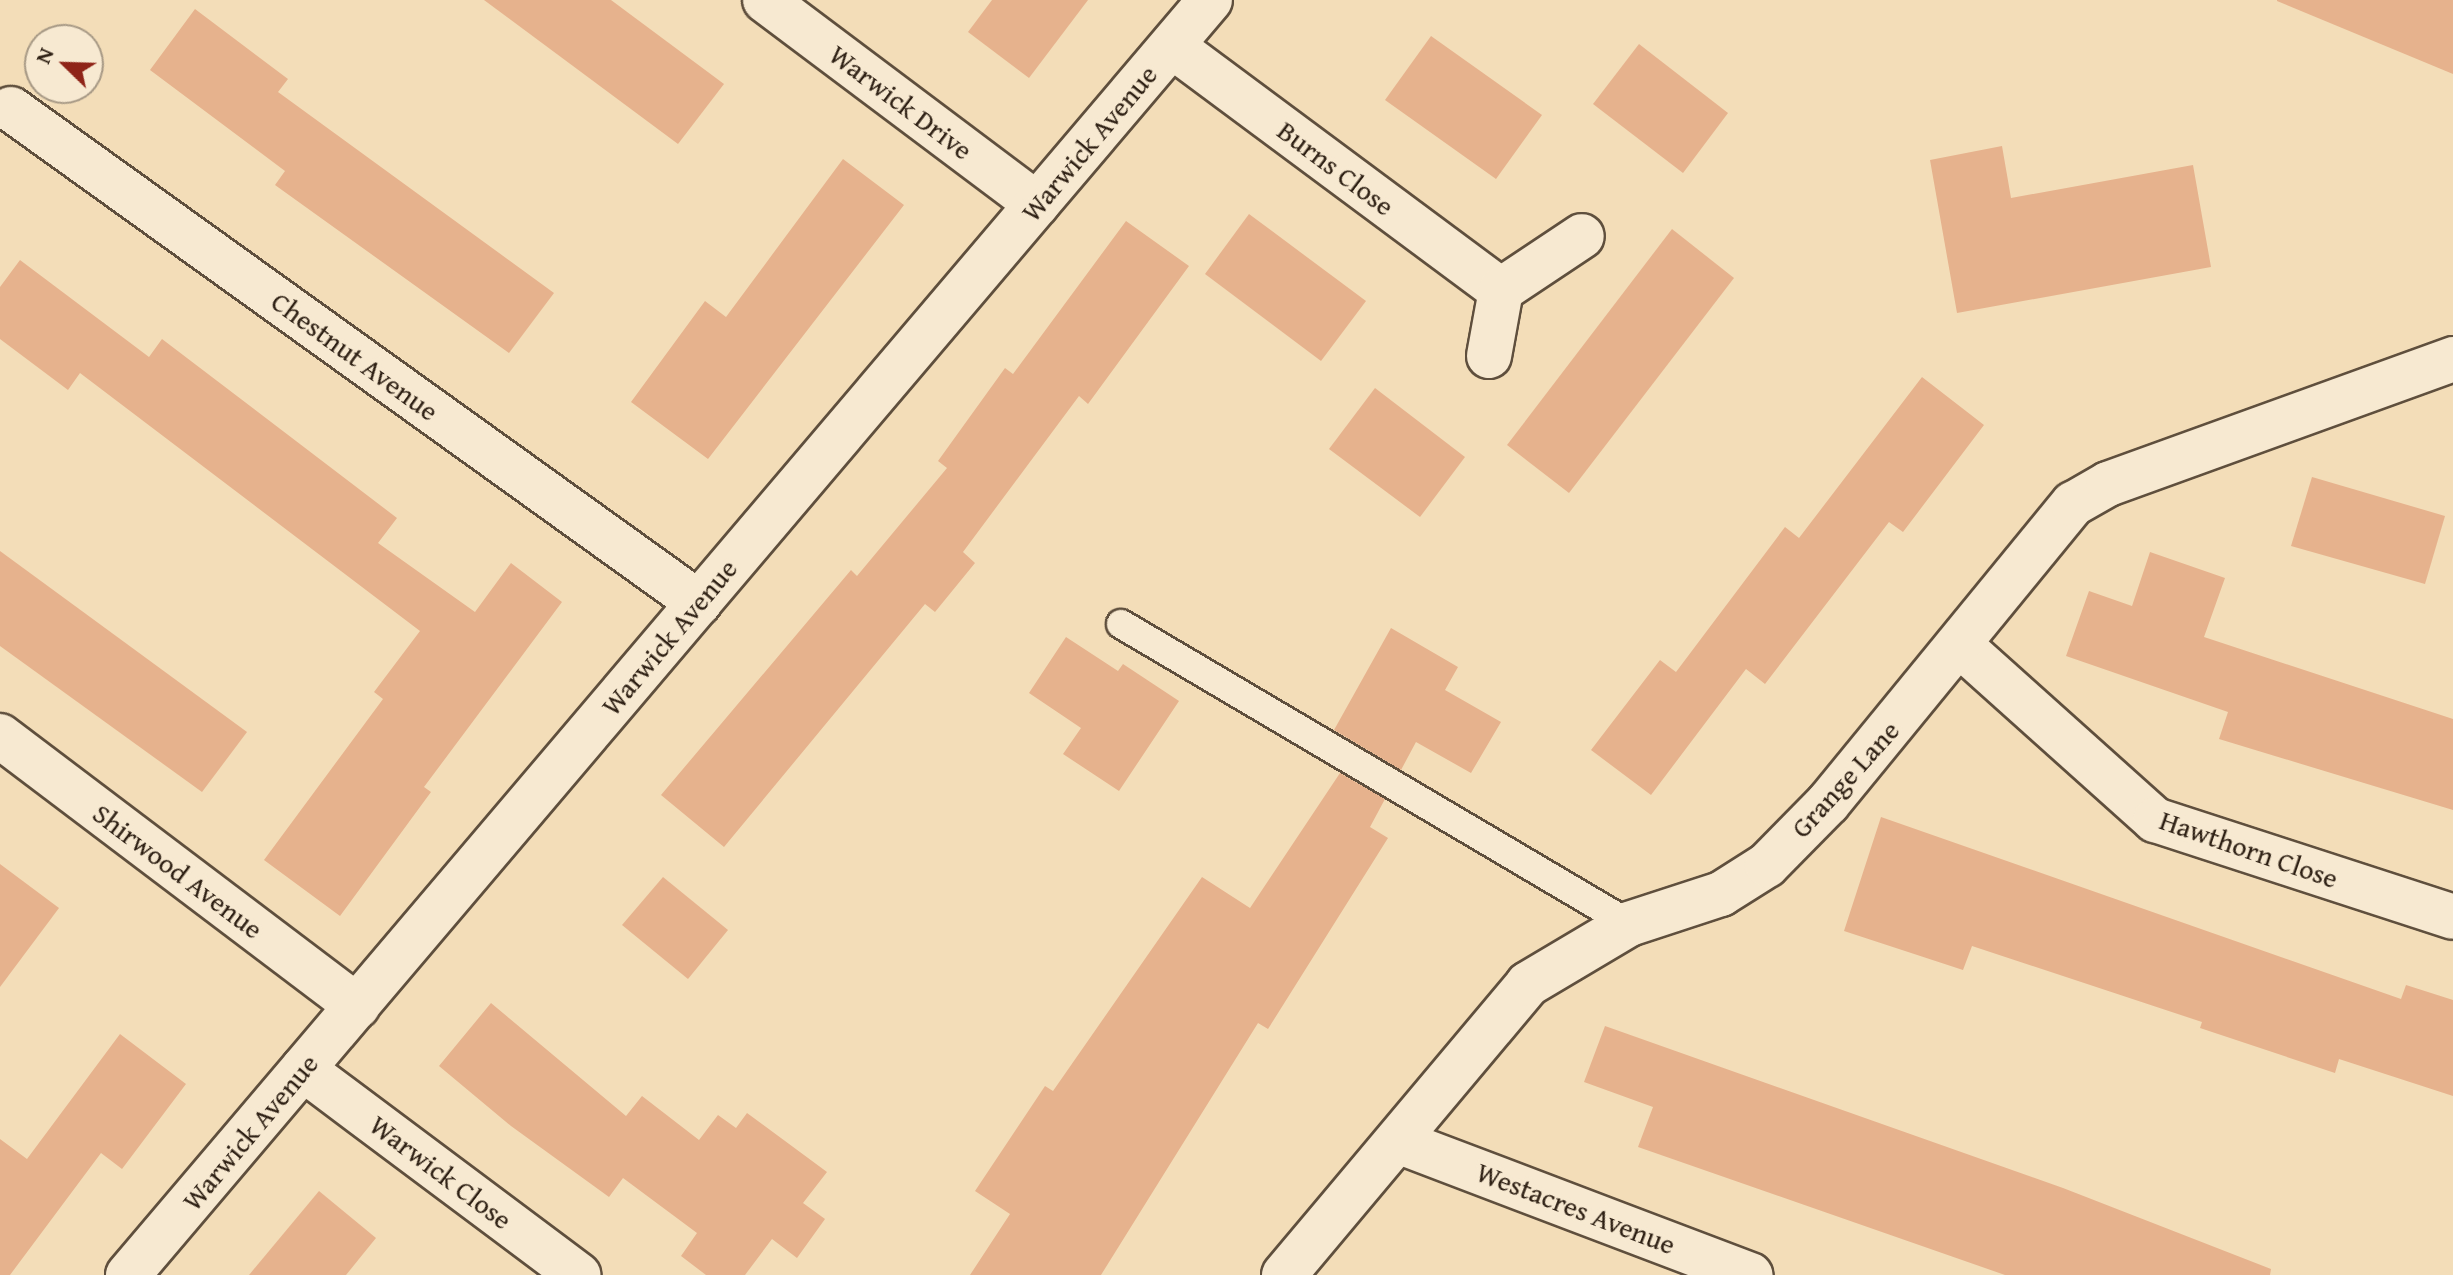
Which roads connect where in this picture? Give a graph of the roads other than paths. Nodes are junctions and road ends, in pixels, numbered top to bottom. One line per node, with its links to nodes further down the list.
1 (765, 0): 5 (street, Warwick Drive)
2 (1210, 0): 3 (street, Warwick Avenue)
3 (1172, 46): 5 (street, Warwick Avenue); 7 (street, Burns Close)
4 (11, 109): 10 (street, Chestnut Avenue)
5 (1037, 204): 10 (street, Warwick Avenue)
6 (1582, 236): 7 (street)
7 (1501, 290): 8 (street)
8 (1489, 356)
9 (2453, 359): 12 (street, Grange Lane)
10 (699, 603): 16 (street, Warwick Avenue)
11 (1121, 624): 15 (lane)
12 (1961, 646): 14 (street, Hawthorn Close); 15 (street, Grange Lane)
13 (0, 736): 16 (street, Shirwood Avenue)
14 (2453, 917)
15 (1629, 924): 18 (street, Grange Lane)
16 (357, 1006): 17 (street, Warwick Avenue)
17 (303, 1069): 19 (street, Warwick Avenue); 20 (street, Warwick Close)
18 (1400, 1142): 21 (street, Grange Lane); 22 (street, Westacres Avenue)
19 (128, 1275)
20 (578, 1275)
21 (1284, 1275)
22 (1751, 1275)

